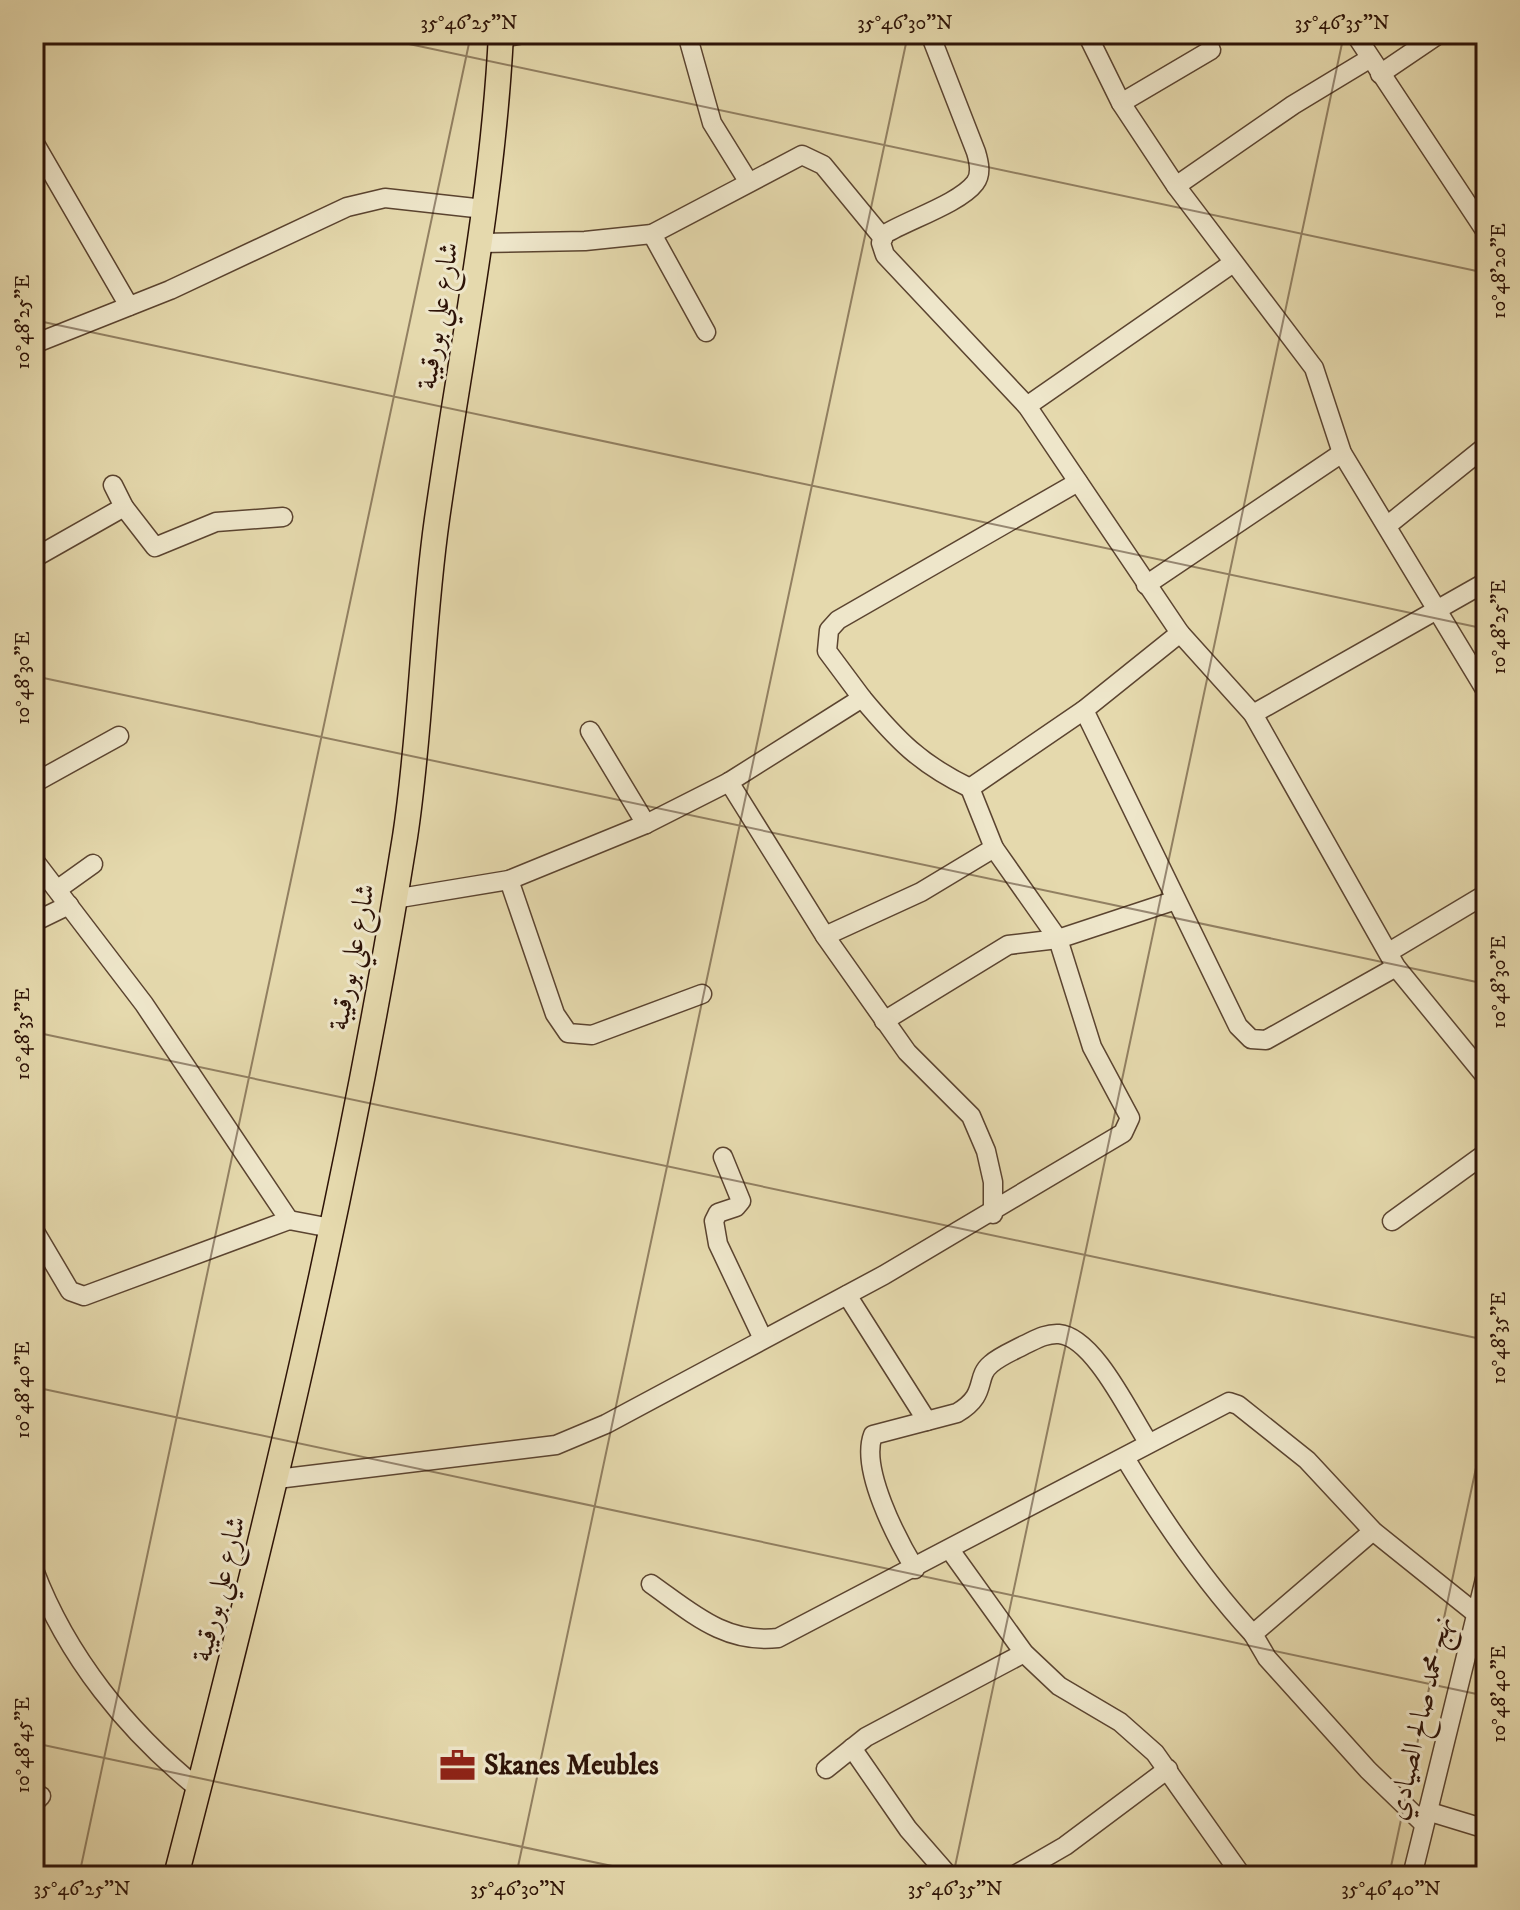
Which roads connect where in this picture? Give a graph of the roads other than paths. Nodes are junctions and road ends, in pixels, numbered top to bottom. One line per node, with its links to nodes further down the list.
1 (687, 34): 11 (street)
2 (930, 34): 16 (street)
3 (1087, 34): 9 (street)
4 (1355, 34): 8 (street)
5 (1439, 34): 8 (street)
6 (509, 35): 13 (main road, شارع علي بورقيبة)
7 (1211, 50): 9 (street)
8 (1374, 66): 12 (street); 14 (street)
9 (1121, 103): 12 (street)
10 (34, 142): 19 (street)
11 (748, 181): 15 (street); 16 (street)
12 (1176, 186): 18 (street)
13 (484, 209): 17 (main road, شارع علي بورقيبة); 19 (street)
14 (1486, 232)
15 (652, 234): 17 (street); 20 (street)
16 (883, 238): 22 (street)
17 (480, 243): 51 (main road, شارع علي بورقيبة)
18 (1233, 263): 22 (street); 24 (street)
19 (129, 306): 21 (street)
20 (706, 332)
21 (34, 344)
22 (1027, 406): 25 (street)
23 (1486, 446): 29 (street)
24 (1342, 453): 29 (street); 32 (street)
25 (1078, 482): 32 (street); 36 (street)
26 (113, 485): 27 (street)
27 (124, 507): 28 (street); 30 (street)
28 (283, 517)
29 (1388, 525): 33 (street)
30 (34, 558)
31 (1486, 582): 33 (street)
32 (1146, 585): 34 (street)
33 (1437, 610): 35 (street); 38 (street)
34 (1180, 633): 37 (street); 38 (street)
35 (1486, 691)
36 (862, 698): 41 (street); 43 (street)
37 (1084, 710): 43 (street); 52 (street)
38 (1253, 714): 56 (street)
39 (590, 731): 44 (street)
40 (119, 736): 42 (street)
41 (729, 782): 44 (street); 54 (street)
42 (34, 783)
43 (970, 788): 45 (street)
44 (646, 824): 48 (street)
45 (994, 848): 54 (street); 55 (street)
46 (34, 860): 50 (street)
47 (93, 864): 50 (street)
48 (509, 880): 51 (street); 57 (street)
49 (1486, 894): 56 (street)
50 (63, 897): 53 (street); 63 (street)
51 (394, 899): 65 (main road, شارع علي بورقيبة)
52 (1176, 900): 55 (street); 56 (street)
53 (34, 922)
54 (825, 936): 58 (street)
55 (1058, 939): 58 (street); 62 (street)
56 (1392, 959): 59 (street)
57 (702, 994)
58 (884, 1021): 62 (street)
59 (1486, 1077)
60 (1486, 1153): 64 (street)
61 (723, 1157): 68 (street)
62 (993, 1214): 67 (street)
63 (289, 1220): 65 (street); 66 (street)
64 (1392, 1221)
65 (331, 1228): 72 (main road, شارع علي بورقيبة)
66 (34, 1230)
67 (847, 1295): 68 (street); 69 (street)
68 (763, 1339): 72 (street)
69 (927, 1421): 70 (street); 75 (street)
70 (1148, 1442): 71 (street); 73 (street)
71 (1125, 1458): 74 (street); 81 (street)
72 (277, 1479): 87 (main road, شارع علي بورقيبة)
73 (1373, 1531): 80 (street); 81 (street)
74 (950, 1550): 75 (street); 83 (street)
75 (915, 1569): 78 (street)
76 (34, 1570): 79 (street)
77 (1486, 1575): 80 (street, نهج محمد صالح الصيادي)
78 (651, 1584)
79 (40, 1606): 87 (street)
80 (1474, 1612): 82 (street, نهج محمد صالح الصيادي)
81 (1253, 1634): 88 (street)
82 (1477, 1641): 88 (street, نهج محمد صالح الصيادي)
83 (1024, 1653): 84 (street); 86 (street)
84 (852, 1748): 85 (street); 91 (street)
85 (826, 1769)
86 (1168, 1769): 92 (street); 93 (street)
87 (199, 1789): 90 (main road, شارع علي بورقيبة)
88 (1425, 1818): 89 (street); 94 (street, نهج محمد صالح الصيادي)
89 (1486, 1829)
90 (176, 1876)
91 (949, 1876)
92 (1013, 1876)
93 (1242, 1876)
94 (1412, 1876)

